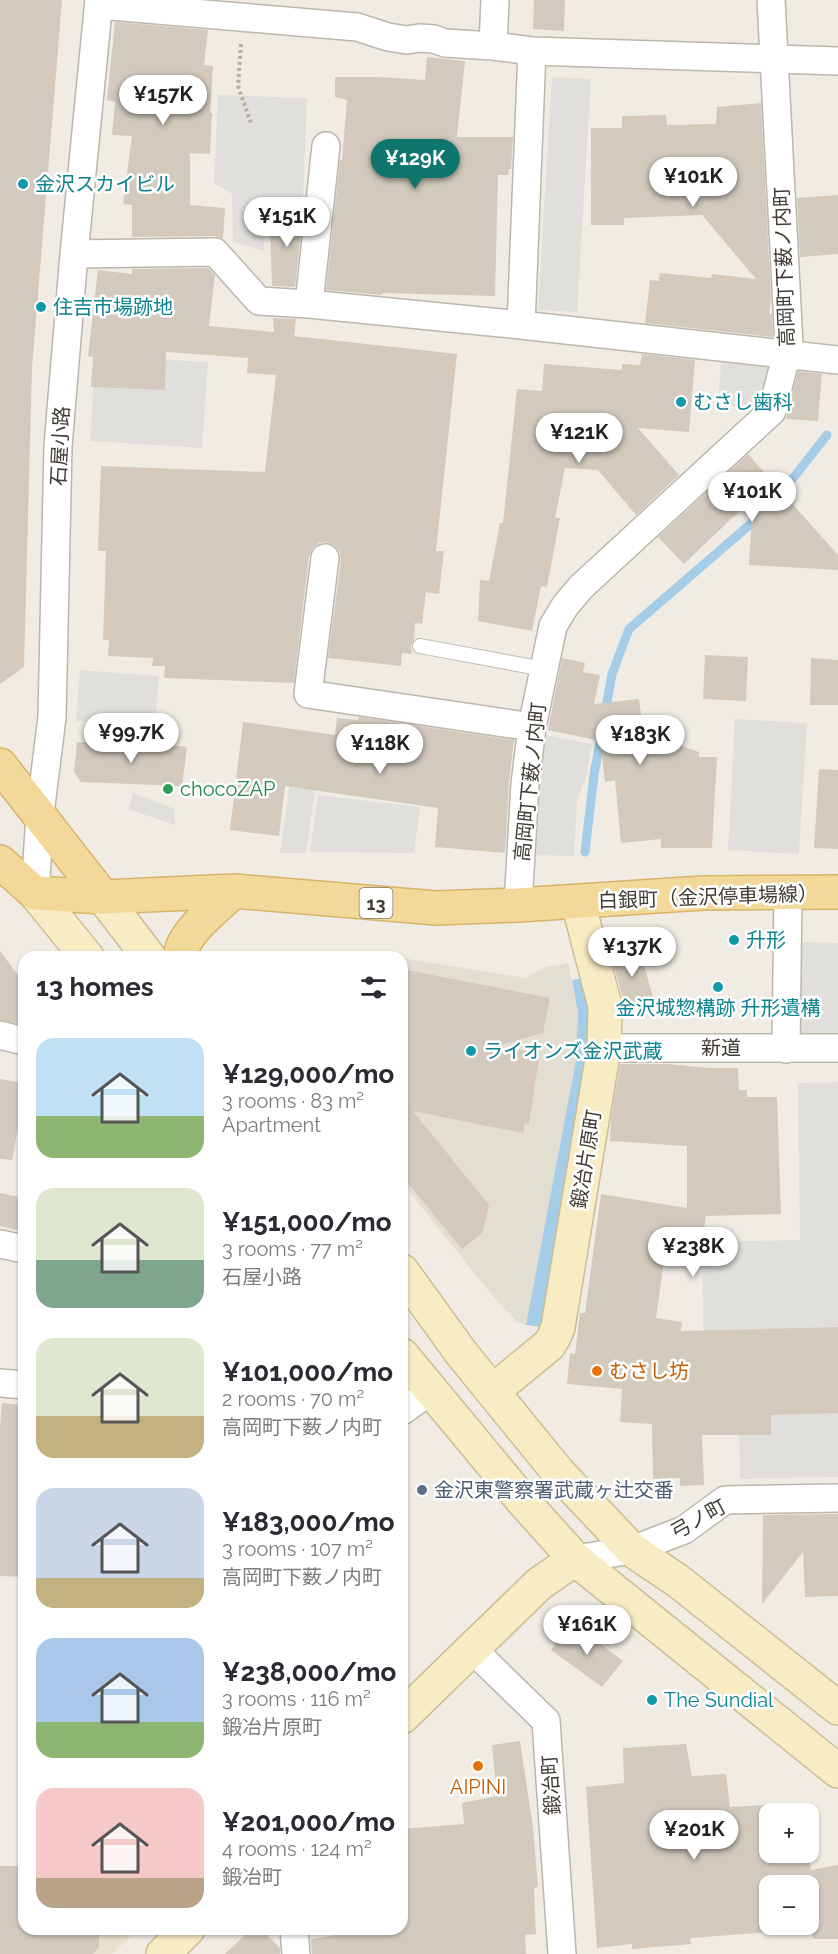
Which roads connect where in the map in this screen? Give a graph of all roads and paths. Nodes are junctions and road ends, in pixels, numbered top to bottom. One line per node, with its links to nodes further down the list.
1 (495, 0): 5 (street)
2 (771, 0): 7 (street, 高岡町下薮ノ内町)
3 (99, 2): 4 (street); 11 (street, 石屋小路)
4 (240, 16): 5 (street); 9 (path)
5 (493, 46): 6 (street)
6 (532, 51): 7 (street); 13 (street)
7 (775, 59): 8 (street); 14 (street, 高岡町下薮ノ内町)
8 (838, 61)
9 (252, 123)
10 (326, 146): 12 (street)
11 (74, 254): 12 (street); 21 (street, 石屋小路)
12 (309, 304): 13 (street)
13 (521, 325): 14 (street)
14 (788, 354): 15 (street); 18 (street, 高岡町下薮ノ内町)
15 (838, 360)
16 (325, 558): 19 (street)
17 (420, 646): 18 (lane)
18 (544, 669): 19 (street, 高岡町下薮ノ内町)
19 (531, 727): 29 (street, 高岡町下薮ノ内町)
20 (0, 765): 21 (main road)
21 (40, 814): 26 (street, 石屋小路); 27 (main road)
22 (0, 862): 26 (main road)
23 (234, 891): 27 (main road, 13); 29 (main road, 13); 32 (main road)
24 (788, 892): 25 (main road, 白銀町（金沢停車場線） / 13); 28 (main road, 白銀町（金沢停車場線） / 13); 36 (street)
25 (838, 892)
26 (35, 893): 27 (main road, 13); 30 (street)
27 (103, 897): 31 (street)
28 (578, 902): 29 (main road, 13); 35 (street, 鍛冶片原町)
29 (518, 905)
30 (82, 951)
31 (144, 951)
32 (180, 951)
33 (0, 1035): 34 (street)
34 (18, 1040)
35 (604, 1048): 36 (street, 新道); 45 (street, 鍛冶片原町)
36 (786, 1048): 37 (street, 新道)
37 (838, 1048)
38 (0, 1244): 39 (street)
39 (18, 1248)
40 (408, 1279): 45 (street)
41 (408, 1362): 44 (street)
42 (0, 1383): 43 (street)
43 (18, 1384)
44 (431, 1390): 46 (street); 49 (street)
45 (493, 1391): 48 (street)
46 (408, 1407)
47 (838, 1498): 48 (street, 弓ノ町)
48 (632, 1550): 49 (street, 弓ノ町); 51 (street)
49 (575, 1559): 50 (street); 53 (street)
50 (471, 1648): 52 (street); 58 (street, 鍛冶町)
51 (838, 1708)
52 (408, 1711)
53 (838, 1771)
54 (182, 1935): 56 (street)
55 (294, 1935): 57 (street)
56 (164, 1954)
57 (296, 1954)
58 (562, 1954)

